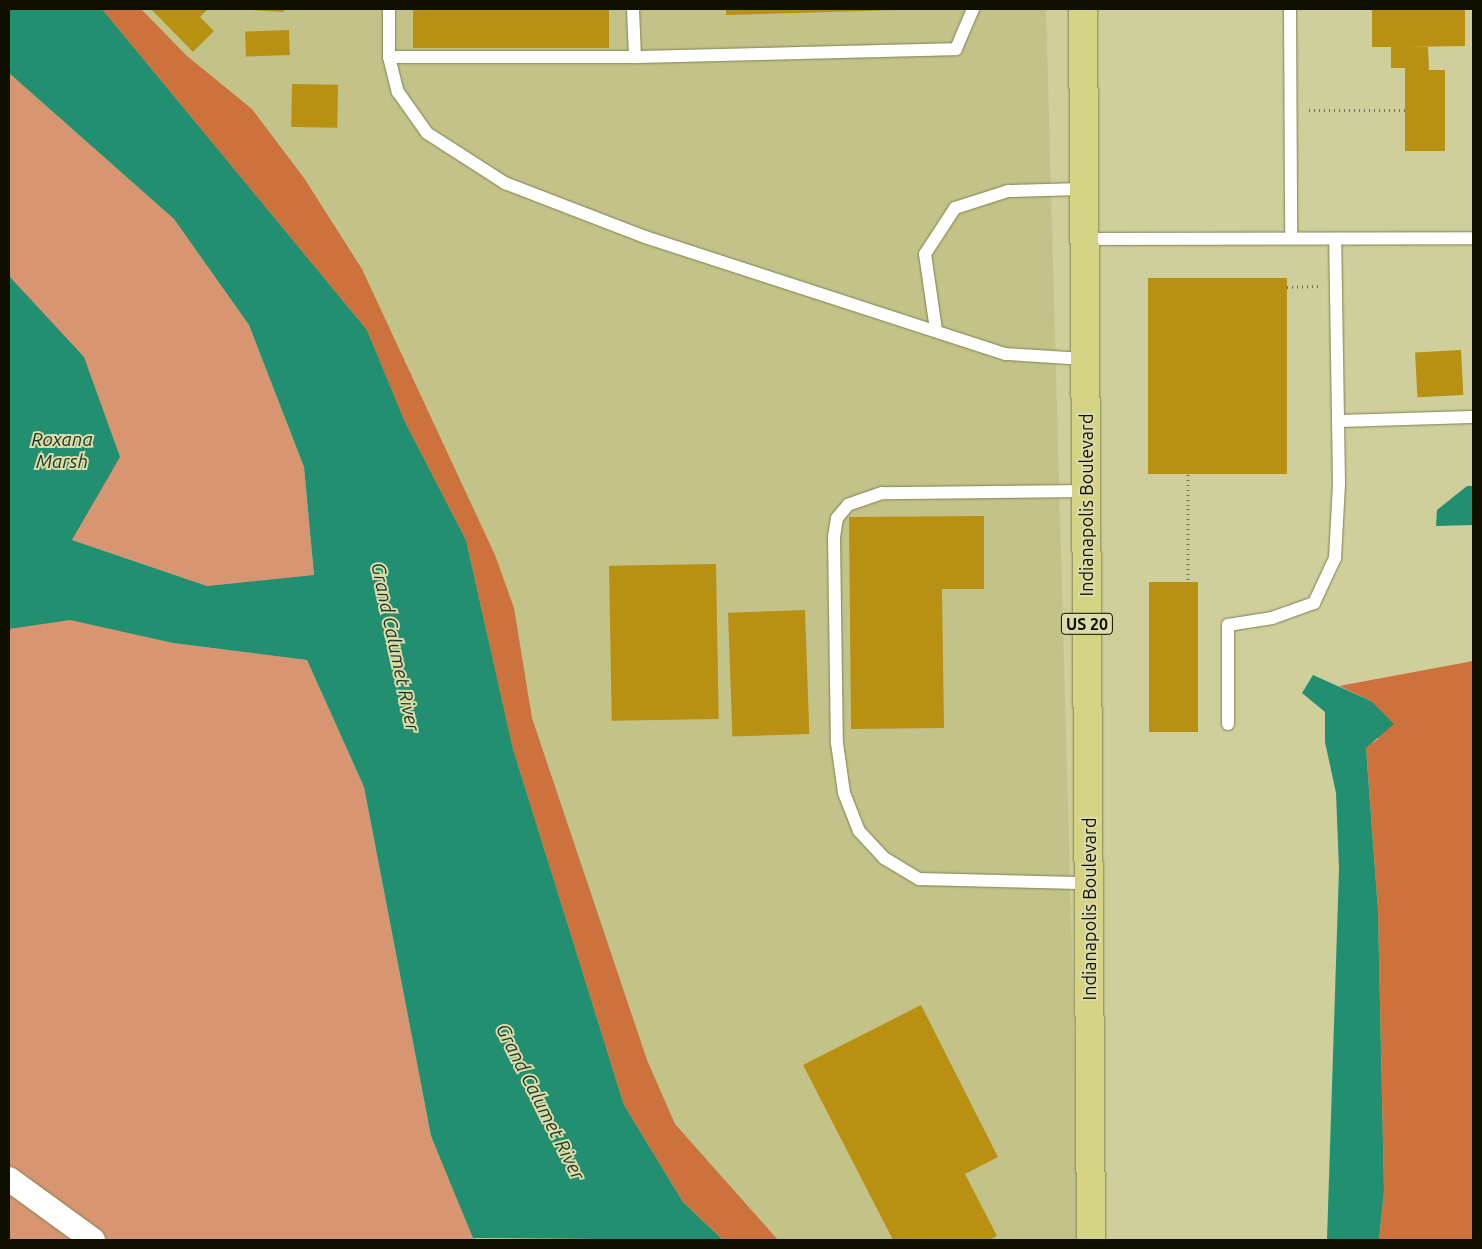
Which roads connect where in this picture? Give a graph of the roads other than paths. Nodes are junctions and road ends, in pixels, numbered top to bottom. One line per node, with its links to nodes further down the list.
1 (389, 9): 6 (lane)
2 (633, 9): 7 (lane)
3 (973, 9): 7 (lane)
4 (1083, 9): 8 (main road, Indianapolis Boulevard / US 20)
5 (1290, 9): 9 (lane)
6 (389, 57): 7 (lane); 13 (lane)
7 (634, 57)
8 (1084, 189): 11 (main road, Indianapolis Boulevard / US 20); 13 (lane)
9 (1291, 238): 11 (lane); 12 (lane)
10 (1473, 238): 12 (lane)
11 (1084, 239): 14 (main road, Indianapolis Boulevard / US 20)
12 (1335, 241): 16 (lane)
13 (936, 330): 14 (lane)
14 (1086, 359): 17 (main road, Indianapolis Boulevard / US 20)
15 (1473, 416): 16 (lane)
16 (1338, 421): 18 (lane)
17 (1086, 491): 19 (main road, Indianapolis Boulevard / US 20); 19 (lane)
18 (1228, 724)
19 (1088, 883): 22 (main road, Indianapolis Boulevard / US 20)
20 (9, 1179): 21 (street)
21 (93, 1240)
22 (1091, 1240)

